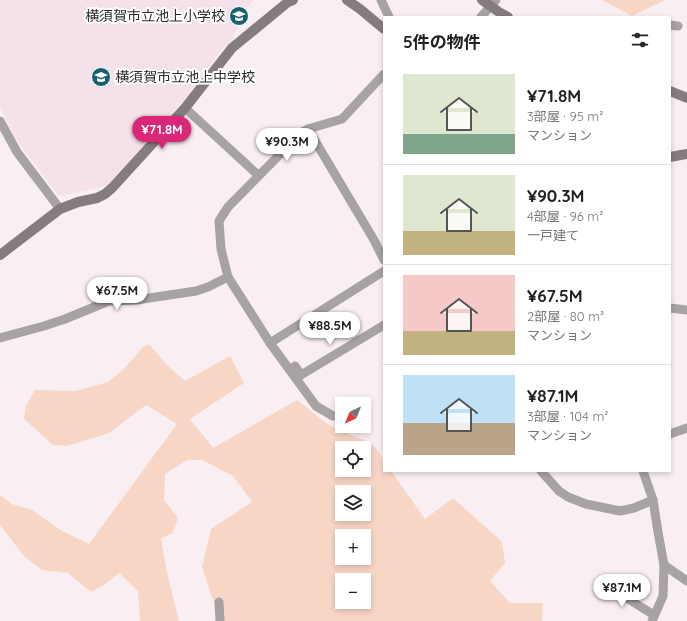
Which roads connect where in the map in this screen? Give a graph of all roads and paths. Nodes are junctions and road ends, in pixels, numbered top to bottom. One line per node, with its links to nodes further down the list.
1 (293, 0): 13 (street)
2 (347, 0): 9 (street)
3 (381, 0): 6 (street)
4 (482, 0): 5 (street)
5 (493, 3): 7 (street); 8 (street)
6 (389, 16)
7 (482, 16)
8 (507, 16)
9 (383, 28)
10 (383, 75): 15 (street)
11 (671, 91): 12 (street)
12 (687, 98)
13 (186, 108): 18 (street); 19 (street)
14 (0, 121): 19 (street)
15 (308, 129): 18 (street); 21 (street)
16 (687, 154): 17 (street)
17 (671, 157)
18 (258, 175): 23 (street)
19 (60, 209): 20 (street)
20 (0, 255)
21 (383, 258)
22 (383, 272): 28 (street)
23 (228, 276): 27 (street); 28 (street)
24 (671, 308): 25 (street)
25 (687, 310)
26 (383, 326): 29 (street)
27 (0, 338)
28 (270, 343): 29 (street)
29 (288, 366): 30 (street)
30 (335, 416)
31 (687, 428): 32 (street)
32 (671, 434)
33 (542, 472): 35 (street)
34 (643, 472): 35 (street)
35 (654, 500): 36 (street)
36 (664, 565): 37 (street); 40 (street)
37 (687, 581)
38 (601, 582): 40 (street)
39 (219, 602): 41 (street)
40 (653, 618)
41 (220, 621)

